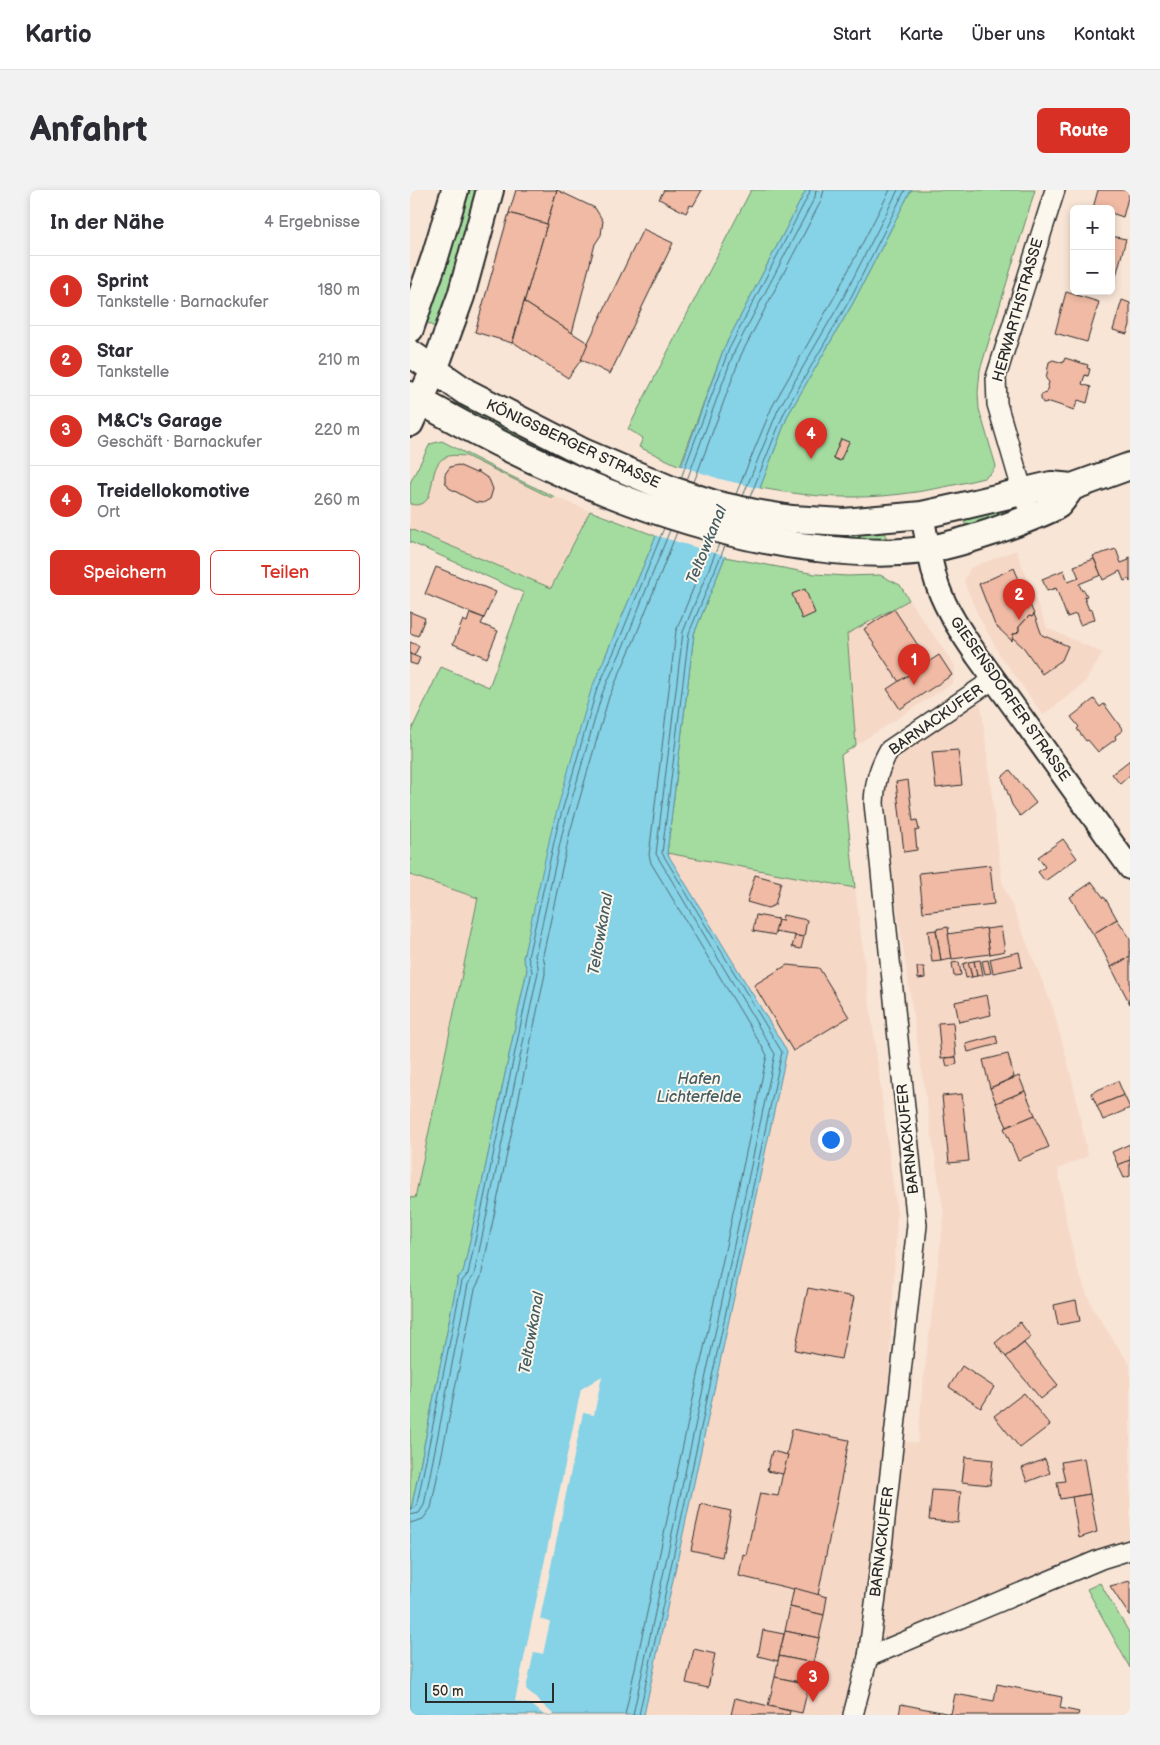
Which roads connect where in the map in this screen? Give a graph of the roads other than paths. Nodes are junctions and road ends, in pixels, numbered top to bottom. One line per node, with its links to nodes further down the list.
1 (455, 190): 4 (main road)
2 (490, 190): 6 (main road)
3 (1054, 190): 10 (street, HERWARTHSTRASSE)
4 (410, 329)
5 (410, 353): 6 (main road, KÖNIGSBERGER STRASSE)
6 (434, 370): 7 (main road); 11 (main road, KÖNIGSBERGER STRASSE)
7 (413, 407): 13 (main road, KÖNIGSBERGER STRASSE)
8 (1130, 466): 9 (main road, KÖNIGSBERGER STRASSE)
9 (1072, 487): 10 (main road, KÖNIGSBERGER STRASSE); 12 (main road, KÖNIGSBERGER STRASSE)
10 (1022, 492): 11 (main road, KÖNIGSBERGER STRASSE); 12 (street, HERWARTHSTRASSE)
11 (922, 515): 13 (street, GIESENSDORFER STRASSE)
12 (1031, 516): 13 (main road, KÖNIGSBERGER STRASSE)
13 (929, 549): 14 (street, GIESENSDORFER STRASSE)
14 (994, 679): 15 (street, GIESENSDORFER STRASSE); 17 (street, BARNACKUFER)
15 (1130, 868)
16 (1130, 1550): 17 (street)
17 (868, 1657): 18 (street, BARNACKUFER)
18 (853, 1715)

